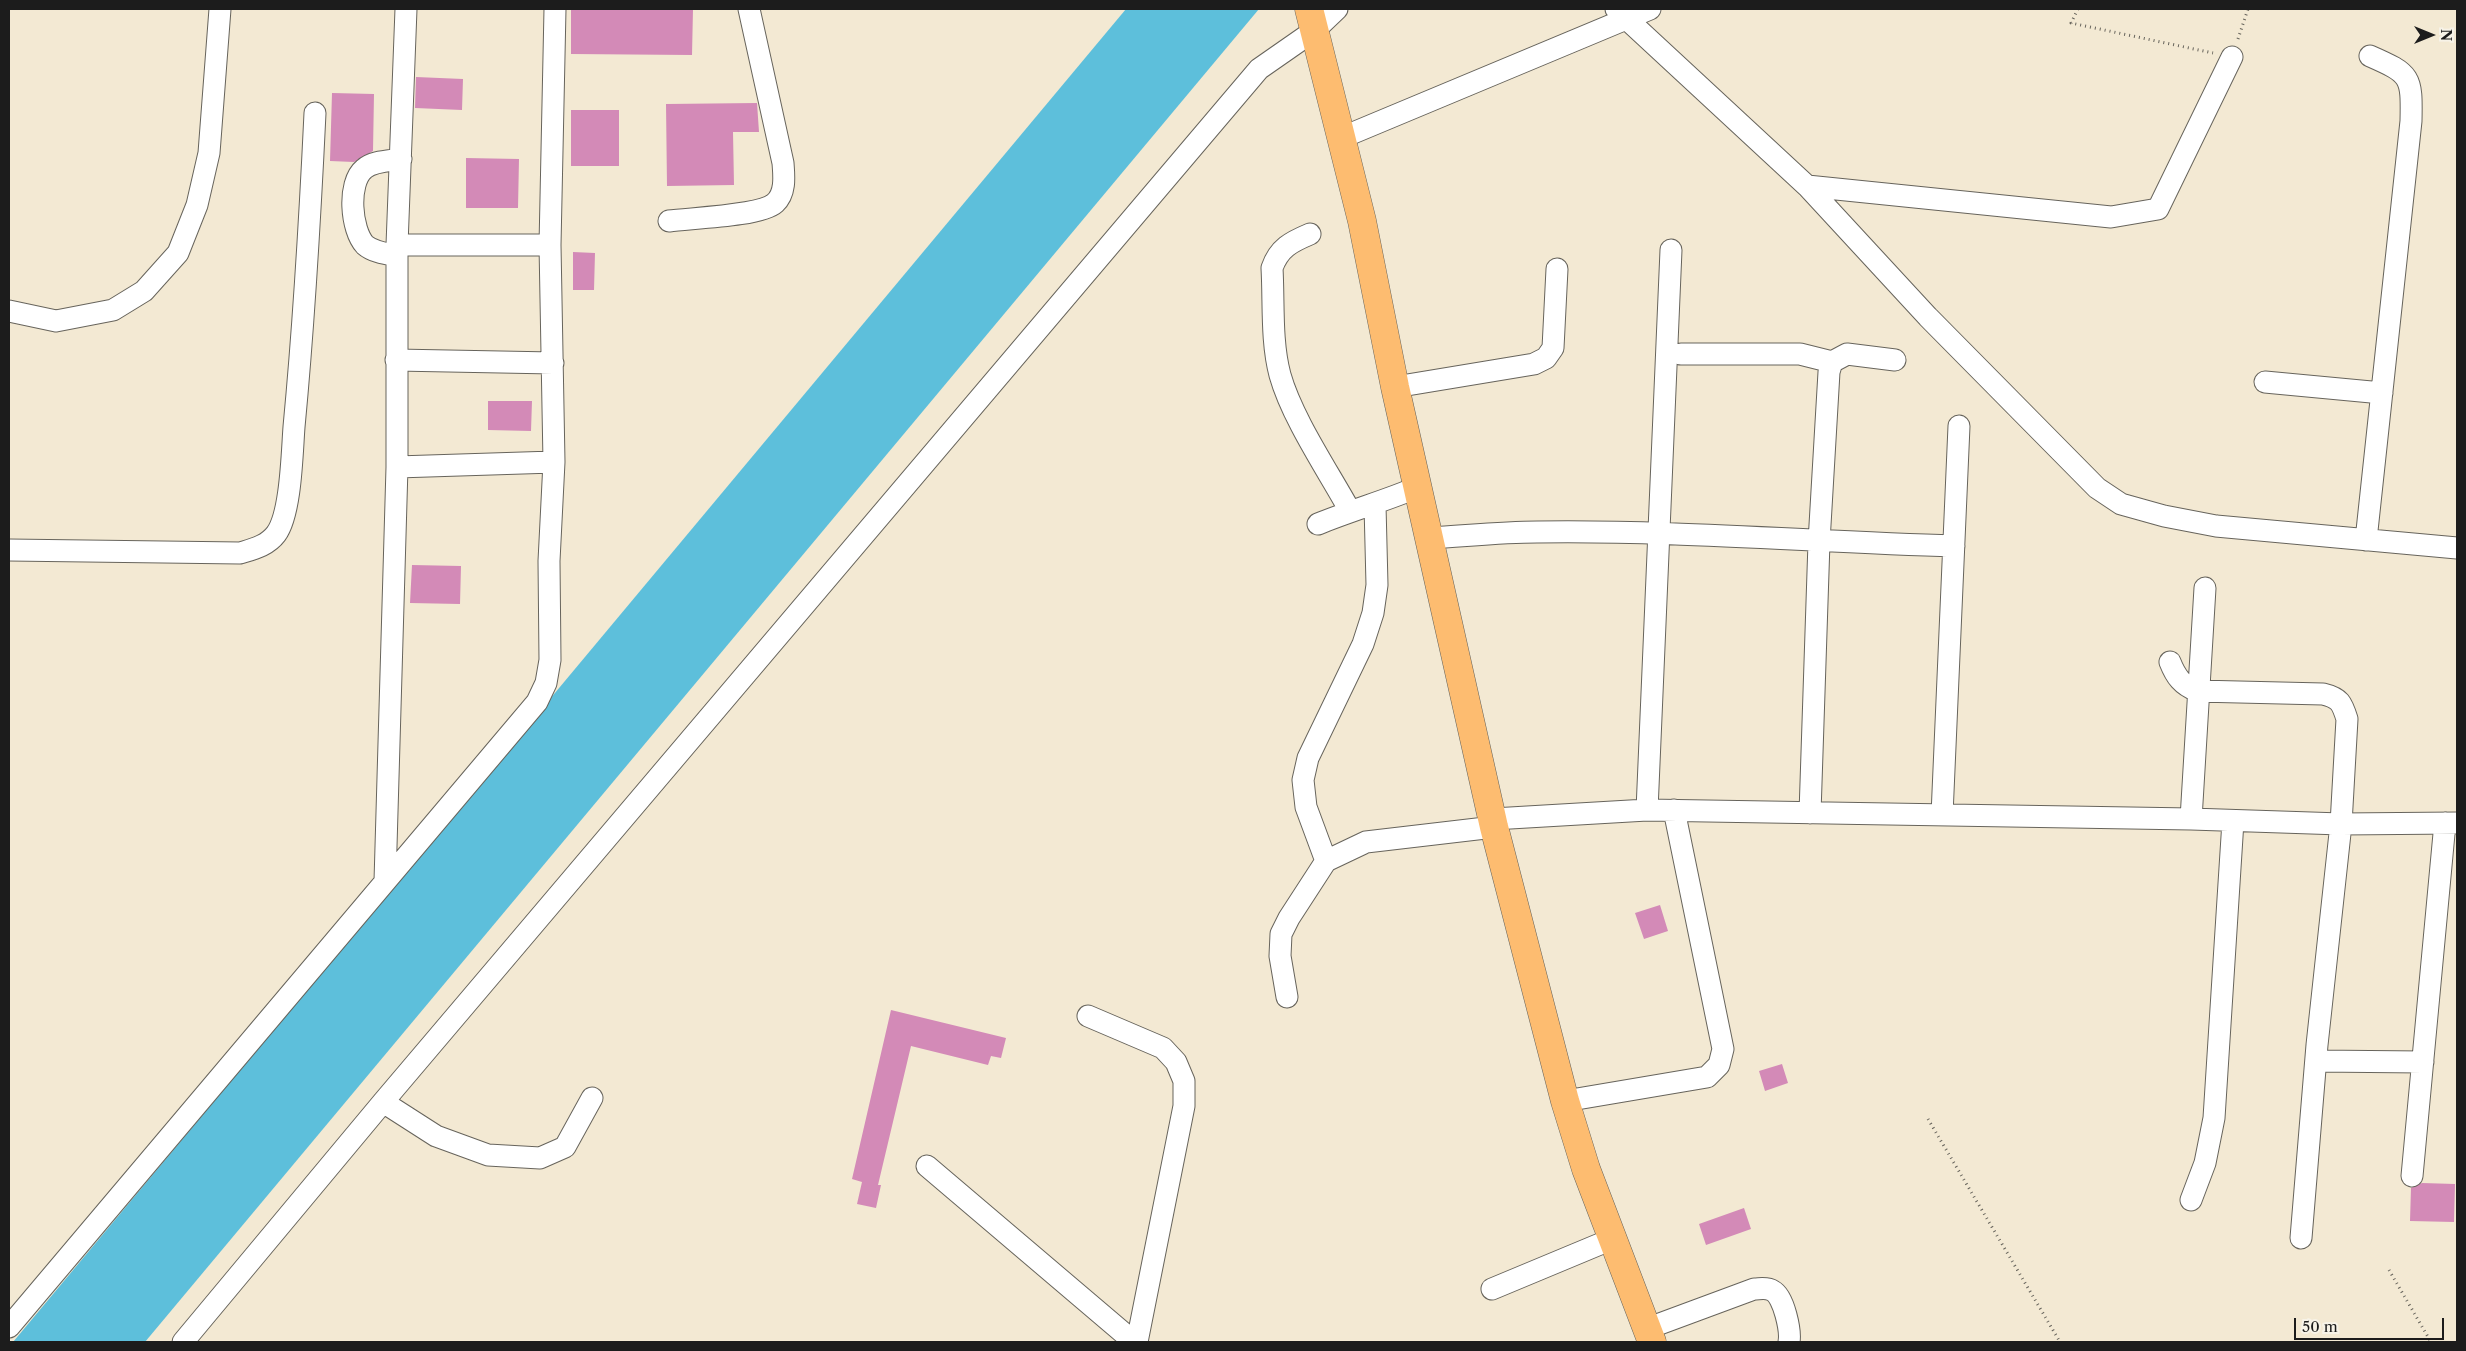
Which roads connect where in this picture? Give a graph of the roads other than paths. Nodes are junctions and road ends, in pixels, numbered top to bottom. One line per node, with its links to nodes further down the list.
1 (220, 9): 21 (street)
2 (406, 9): 13 (street)
3 (554, 9): 17 (street)
4 (750, 9): 15 (street)
5 (1337, 9): 8 (street)
6 (1650, 9): 7 (street)
7 (1621, 14): 12 (street); 14 (street)
8 (1312, 19): 12 (main road); 64 (street)
9 (2370, 56): 29 (street)
10 (2232, 57): 14 (street)
11 (316, 113): 43 (street)
12 (1341, 138): 28 (main road)
13 (401, 159): 18 (street); 18 (street)
14 (1807, 186): 39 (street)
15 (669, 221)
16 (1310, 234): 35 (street)
17 (550, 244): 18 (street); 26 (street)
18 (397, 250): 23 (street)
19 (1671, 250): 37 (street)
20 (1557, 269): 28 (street)
21 (9, 311)
22 (1681, 354): 25 (street)
23 (396, 360): 26 (street); 32 (street)
24 (1895, 360): 25 (street)
25 (1832, 362): 40 (street)
26 (553, 363): 31 (street)
27 (2265, 382): 29 (street)
28 (1395, 387): 33 (main road)
29 (2382, 393): 39 (street)
30 (1959, 426): 41 (street)
31 (554, 462): 32 (street); 57 (street)
32 (397, 467): 57 (street)
33 (1418, 487): 34 (street); 38 (main road)
34 (1375, 505): 35 (street); 56 (street)
35 (1350, 511): 36 (street)
36 (1318, 524)
37 (1658, 533): 38 (street); 40 (street); 47 (street)
38 (1430, 538): 53 (main road)
39 (2366, 540): 42 (street)
40 (1820, 542): 41 (street); 49 (street)
41 (1954, 546): 50 (street)
42 (2457, 548)
43 (9, 550)
44 (2204, 588): 46 (street)
45 (2170, 662): 46 (street)
46 (2197, 691): 51 (street); 55 (street)
47 (1647, 810): 48 (street); 53 (street)
48 (1674, 810): 49 (street); 63 (street)
49 (1810, 813): 50 (street)
50 (1942, 816): 51 (street)
51 (2191, 819): 52 (street)
52 (2233, 820): 55 (street); 67 (street)
53 (1493, 823): 56 (street); 63 (main road)
54 (2451, 823): 55 (street); 61 (street)
55 (2341, 824): 60 (street)
56 (1326, 861): 58 (street)
57 (385, 881): 71 (street)
58 (1287, 997)
59 (1088, 1016): 74 (street)
60 (2316, 1061): 61 (street); 68 (street)
61 (2423, 1062): 66 (street)
62 (592, 1098): 64 (street)
63 (1566, 1101): 69 (main road)
64 (383, 1102): 73 (street)
65 (927, 1166): 74 (street)
66 (2412, 1176)
67 (2191, 1200)
68 (2300, 1238)
69 (1612, 1239): 70 (street); 72 (main road)
70 (1492, 1289)
71 (9, 1327)
72 (1649, 1336): 75 (street)
73 (183, 1342)
74 (1135, 1342)
75 (1789, 1342)

